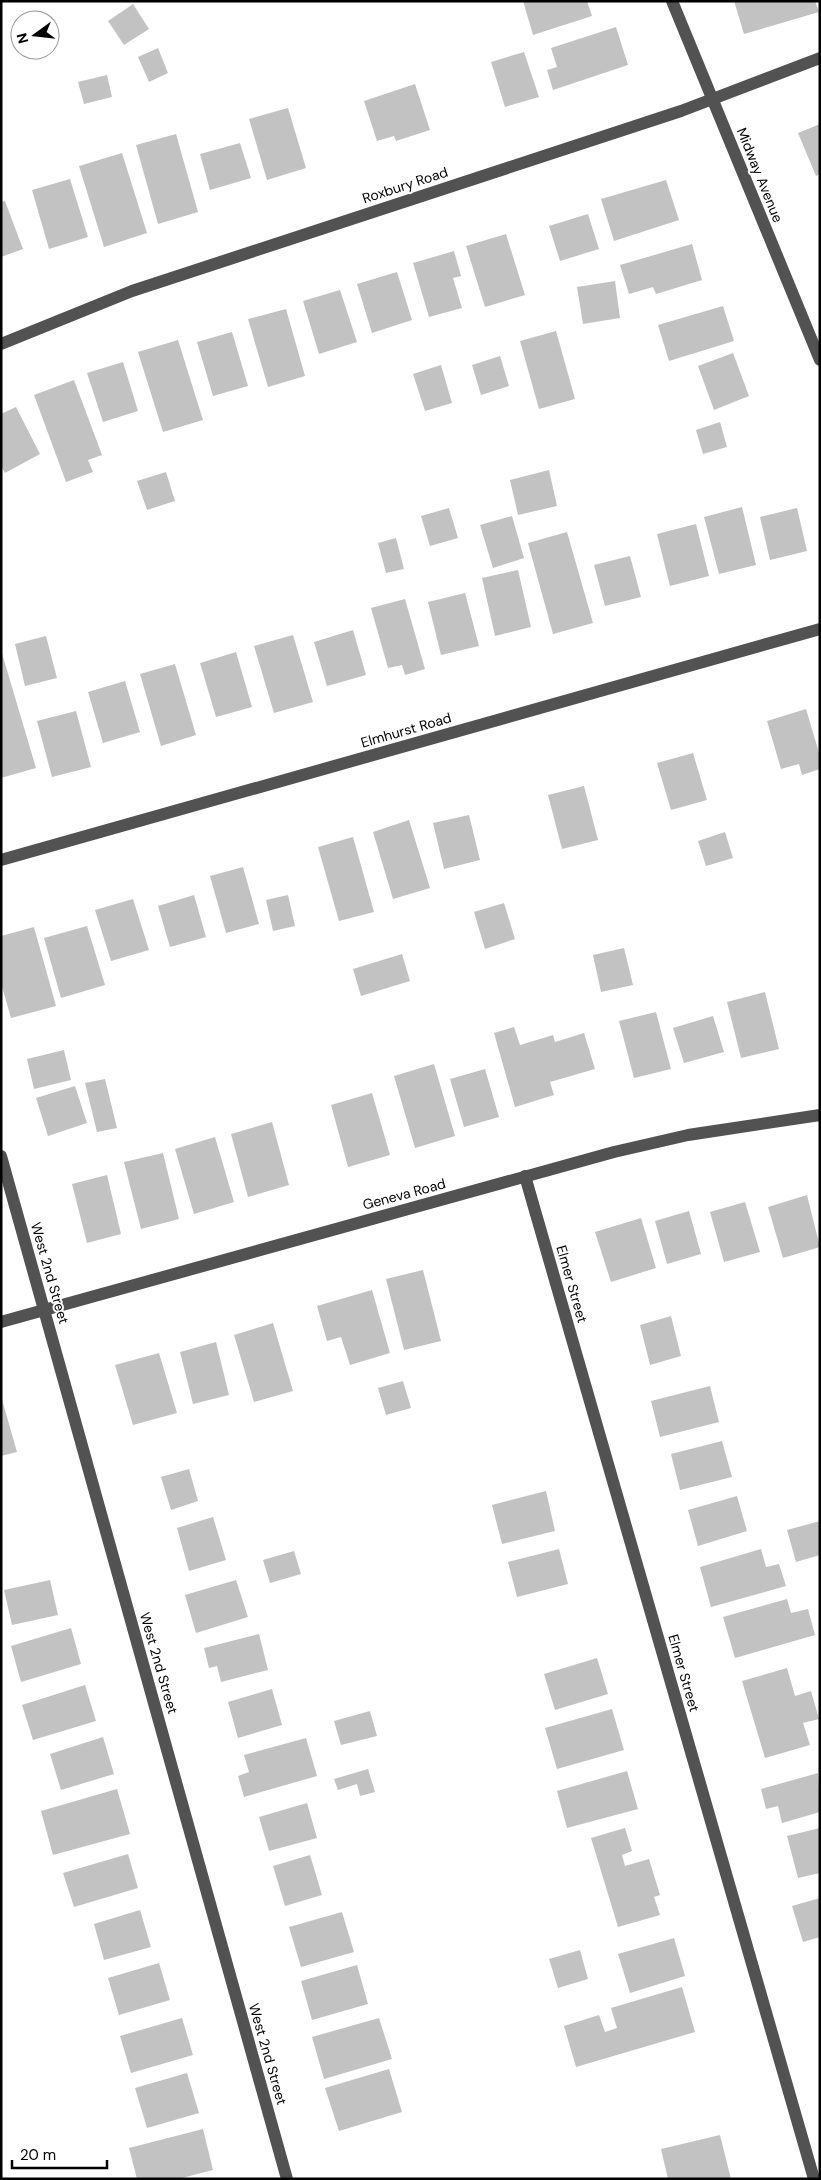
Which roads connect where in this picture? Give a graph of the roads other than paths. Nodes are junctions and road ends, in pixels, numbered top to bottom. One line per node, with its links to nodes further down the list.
1 (672, 1): 3 (street, Midway Avenue)
2 (820, 58): 3 (street, Roxbury Road)
3 (712, 98): 4 (street, Roxbury Road); 5 (street, Midway Avenue)
4 (1, 344)
5 (820, 360)
6 (820, 629): 7 (street, Elmhurst Road)
7 (1, 860)
8 (820, 1116): 10 (street, Geneva Road)
9 (1, 1156): 11 (street, West 2nd Street)
10 (525, 1176): 11 (street, Geneva Road); 14 (street, Elmer Street)
11 (45, 1309): 12 (street, Geneva Road); 13 (street, West 2nd Street)
12 (1, 1322)
13 (287, 2179)
14 (814, 2179)

